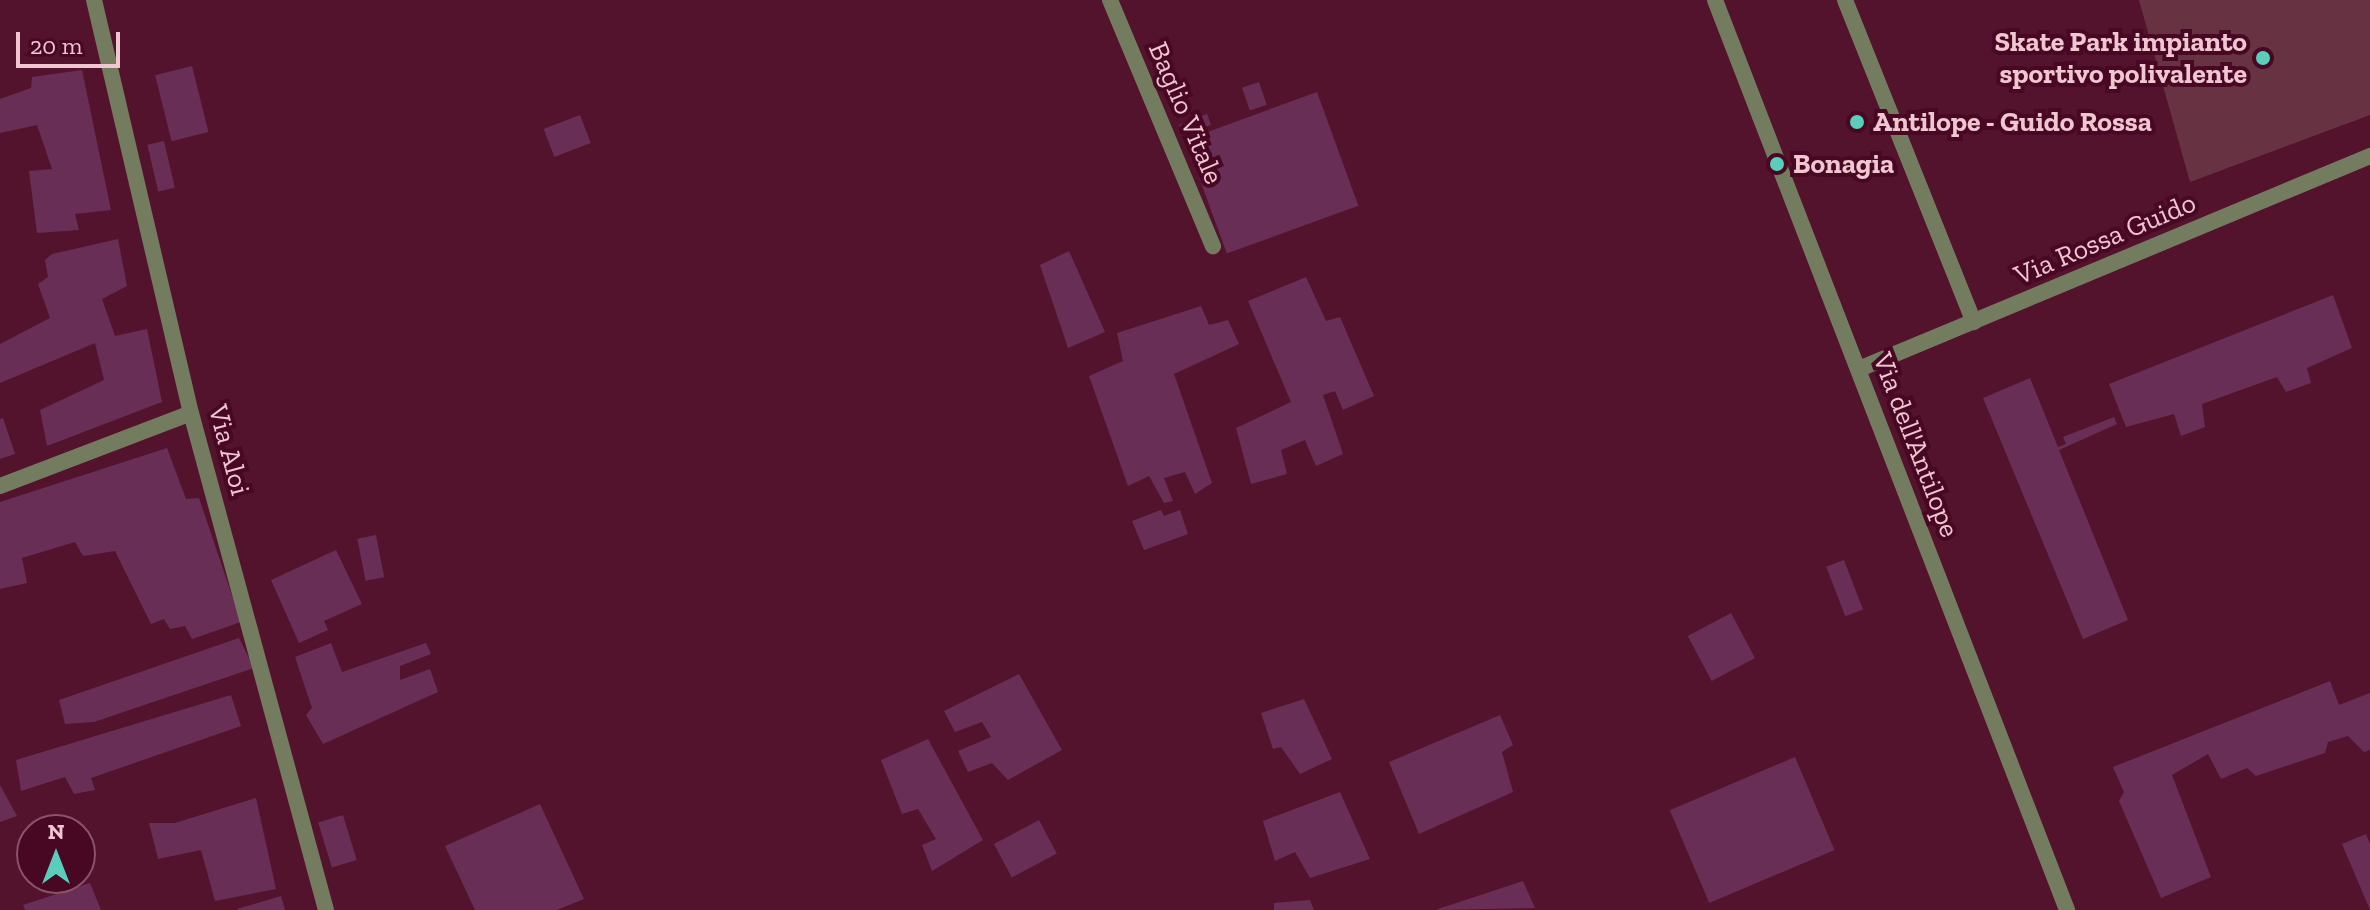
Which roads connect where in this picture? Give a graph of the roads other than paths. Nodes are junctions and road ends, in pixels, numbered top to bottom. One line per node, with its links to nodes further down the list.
1 (94, 0): 9 (street, Via Aloi)
2 (1110, 0): 6 (street, Baglio Vitale)
3 (1715, 0): 8 (street, Via dell'Antilope)
4 (1845, 0): 7 (street)
5 (2370, 156): 7 (street, Via Rossa Guido)
6 (1213, 246)
7 (1974, 322): 8 (street, Via Rossa Guido)
8 (1859, 369): 12 (street, Via dell'Antilope)
9 (191, 413): 10 (street); 11 (street, Via Aloi)
10 (0, 486)
11 (326, 910)
12 (2067, 910)

